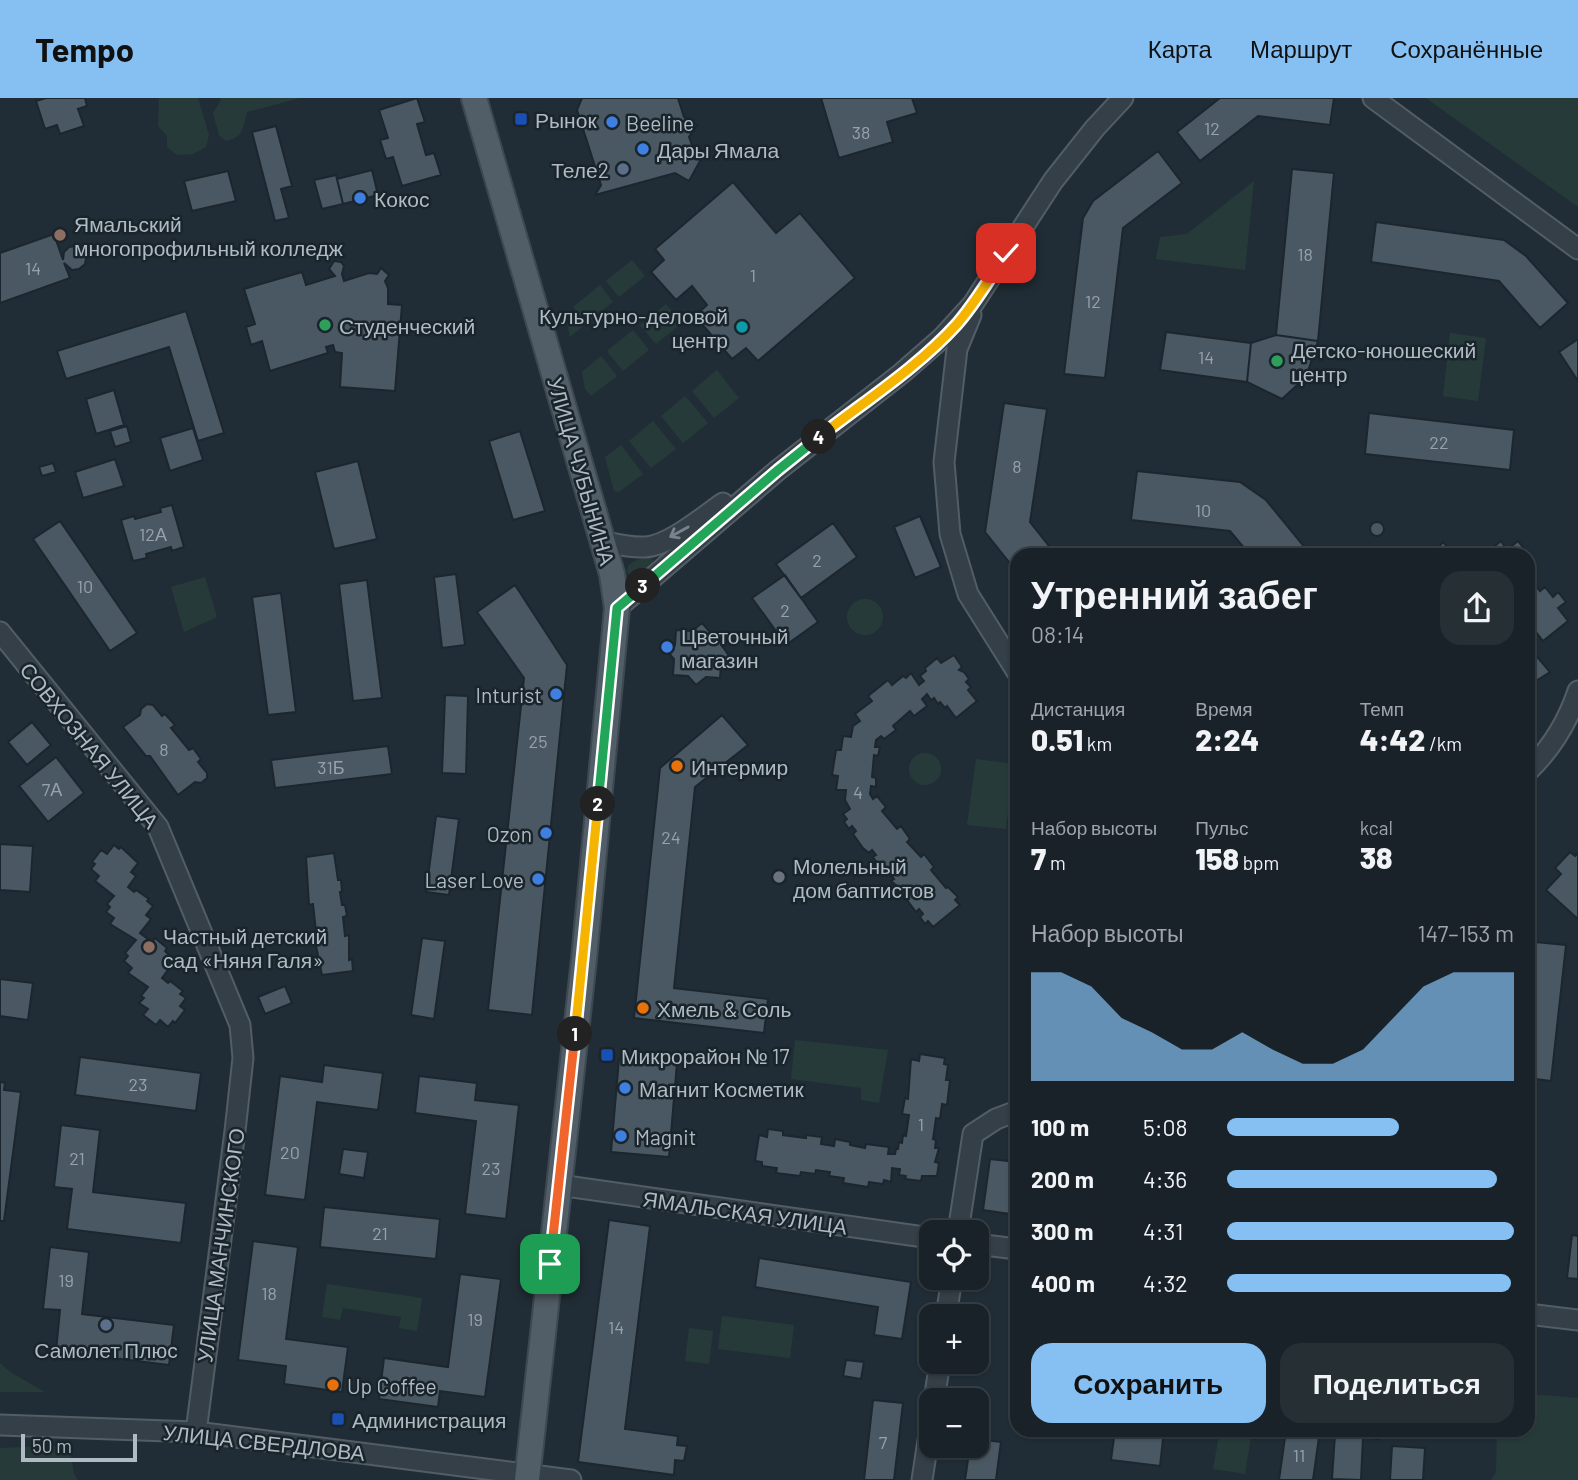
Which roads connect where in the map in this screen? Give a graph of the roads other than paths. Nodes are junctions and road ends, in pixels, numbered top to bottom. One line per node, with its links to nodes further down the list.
1 (474, 98): 7 (main road, УЛИЦА ЧУБЫНИНА)
2 (1123, 98): 5 (street)
3 (1373, 98): 4 (street)
4 (1578, 249)
5 (988, 282): 6 (street); 10 (street)
6 (778, 470): 7 (street, one-way to 7); 8 (street)
7 (601, 541): 8 (main road, УЛИЦА ЧУБЫНИНА)
8 (617, 608): 15 (main road, УЛИЦА ЧУБЫНИНА)
9 (0, 632): 13 (street, СОВХОЗНАЯ УЛИЦА)
10 (1010, 661)
11 (1578, 691): 12 (street)
12 (1535, 763)
13 (243, 1058): 23 (street, УЛИЦА МАНЧИНСКОГО)
14 (1010, 1114): 16 (street)
15 (559, 1185): 17 (street, ЯМАЛЬСКАЯ УЛИЦА); 25 (main road, УЛИЦА ЧУБЫНИНА)
16 (960, 1220)
17 (919, 1236)
18 (989, 1246): 19 (street)
19 (1010, 1248)
20 (1535, 1315): 21 (street)
21 (1578, 1320)
22 (0, 1424): 23 (street, УЛИЦА СВЕРДЛОВА)
23 (196, 1432): 25 (street, УЛИЦА СВЕРДЛОВА)
24 (925, 1458): 27 (street)
25 (527, 1477): 26 (street, УЛИЦА СВЕРДЛОВА)
26 (570, 1480)
27 (922, 1480)

